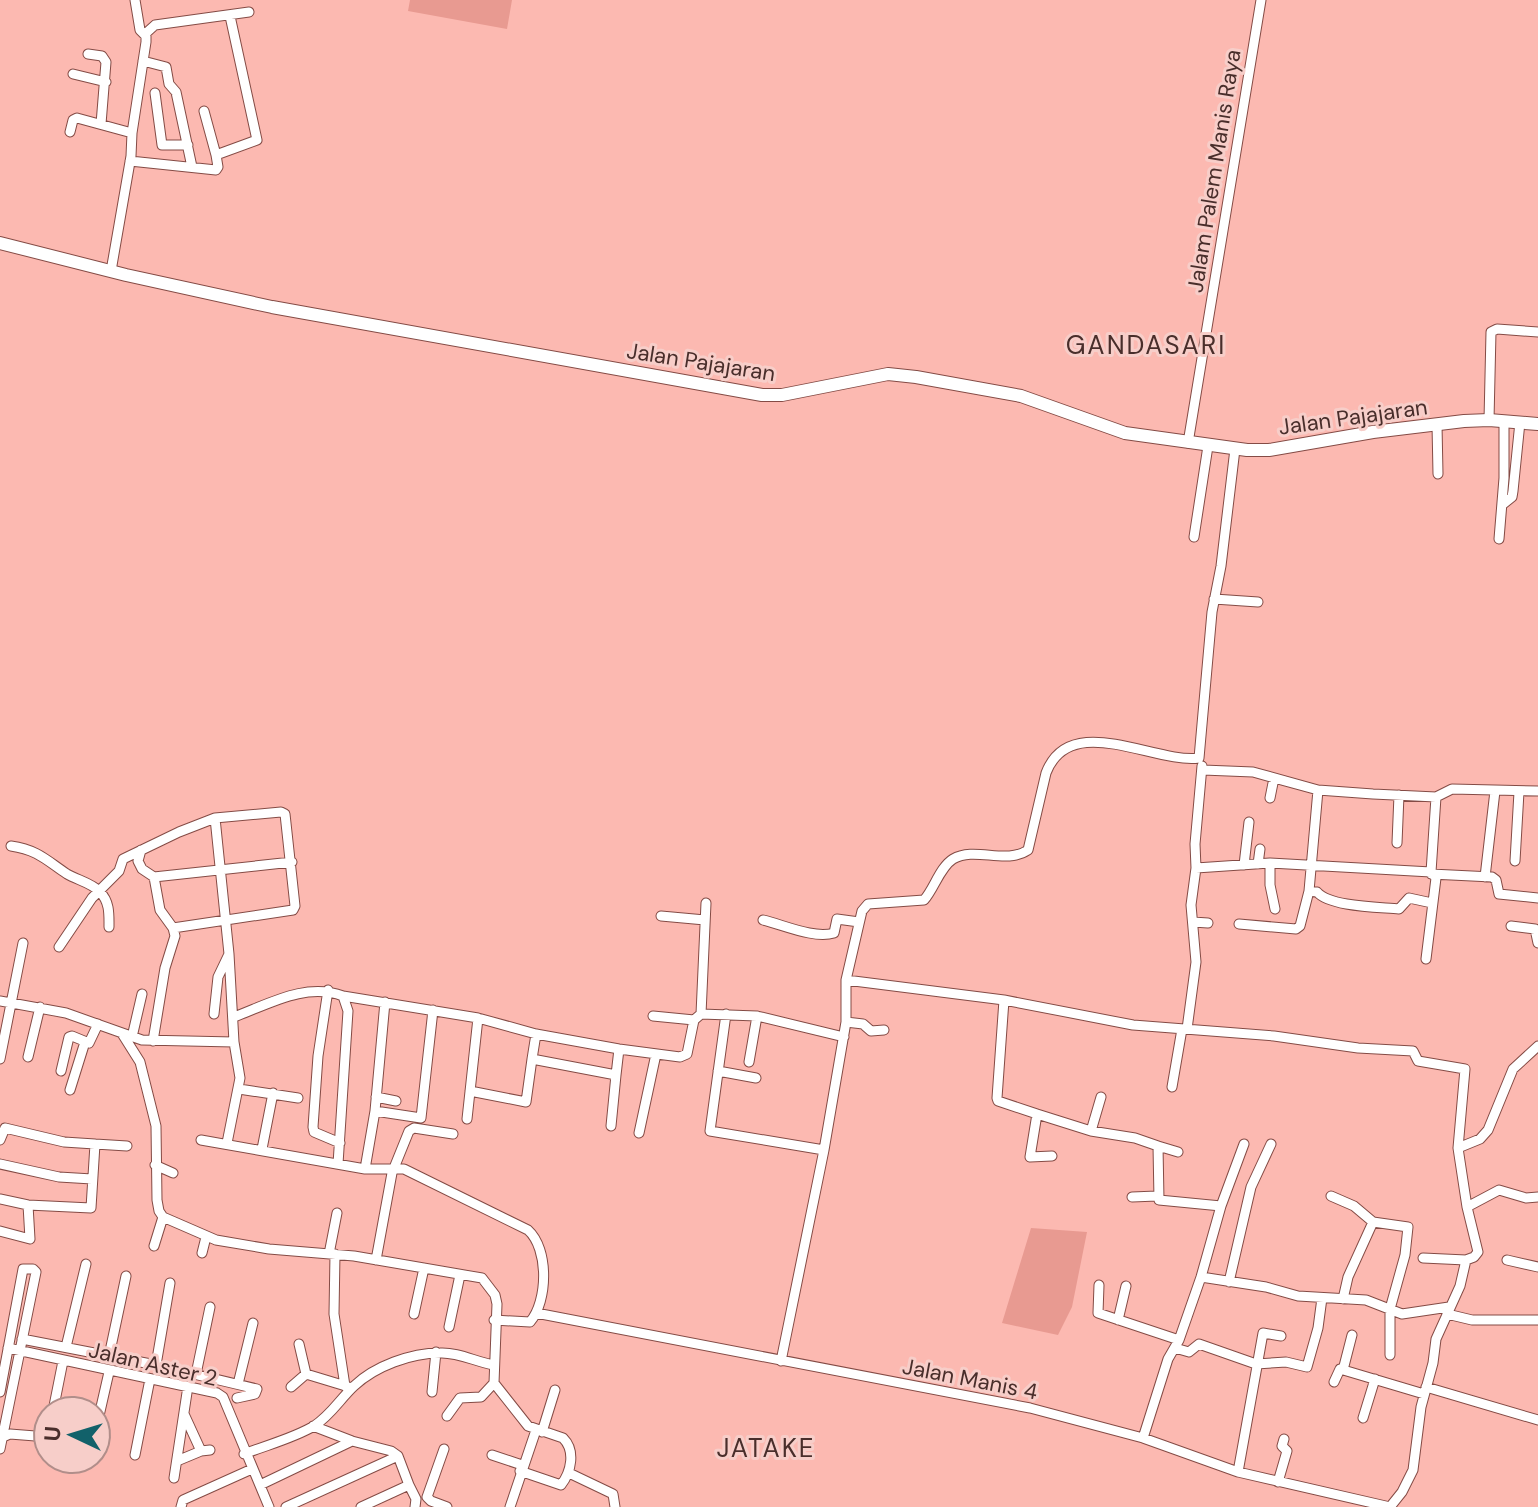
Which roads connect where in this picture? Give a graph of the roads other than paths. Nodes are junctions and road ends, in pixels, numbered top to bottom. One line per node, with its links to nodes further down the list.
1 (135, 0): 5 (street)
2 (1261, 0): 27 (street, Jalam Palem Manis Raya)
3 (249, 12): 4 (street)
4 (230, 16): 5 (street); 16 (street)
5 (145, 34): 7 (street)
6 (88, 54): 9 (street)
7 (143, 61): 14 (street); 15 (street)
8 (73, 74): 9 (street)
9 (106, 82): 12 (street)
10 (155, 93): 15 (street)
11 (204, 111): 16 (street)
12 (101, 124): 13 (street); 14 (street)
13 (70, 132)
14 (132, 133): 17 (street)
15 (188, 145): 18 (street)
16 (216, 155): 18 (street)
17 (130, 161): 18 (street); 20 (street)
18 (192, 167)
19 (0, 243): 20 (main road, Jalan Pajajaran)
20 (111, 271): 27 (main road, Jalan Pajajaran)
21 (1538, 332): 22 (street)
22 (1489, 420): 23 (main road, Jalan Pajajaran); 26 (main road, Jalan Pajajaran)
23 (1504, 422): 24 (main road, Jalan Pajajaran); 31 (street)
24 (1520, 422): 25 (main road, Jalan Pajajaran); 31 (street)
25 (1538, 424)
26 (1437, 425): 29 (main road, Jalan Pajajaran); 30 (street)
27 (1188, 443): 28 (main road, Jalan Pajajaran)
28 (1208, 446): 29 (main road, Jalan Pajajaran); 32 (street)
29 (1235, 449): 34 (street)
30 (1438, 474)
31 (1502, 505): 33 (street)
32 (1194, 537)
33 (1499, 539)
34 (1214, 599): 35 (street); 36 (street)
35 (1258, 602)
36 (1199, 758): 37 (street); 73 (street)
37 (1203, 770): 38 (street); 58 (street)
38 (1274, 778): 39 (street); 45 (street)
39 (1318, 790): 43 (street); 56 (street)
40 (1495, 791): 42 (street); 44 (street); 62 (street)
41 (1538, 791): 42 (street)
42 (1519, 792): 52 (street)
43 (1399, 795): 44 (street); 48 (street)
44 (1436, 797): 60 (street)
45 (1270, 798)
46 (215, 818): 51 (street); 53 (street); 59 (street)
47 (1249, 822): 57 (street)
48 (1397, 843)
49 (11, 846): 63 (street)
50 (1260, 849): 55 (street)
51 (141, 850): 61 (street); 63 (street)
52 (1515, 861)
53 (292, 862): 59 (street); 70 (street)
54 (1270, 863): 55 (street); 56 (street); 68 (street)
55 (1258, 864): 57 (street)
56 (1313, 864): 60 (street); 64 (street)
57 (1244, 865): 58 (street)
58 (1196, 868): 74 (street)
59 (221, 870): 61 (street); 70 (street)
60 (1431, 873): 62 (street); 67 (street)
61 (154, 877): 79 (street)
62 (1485, 877): 65 (street)
63 (100, 890): 78 (street); 82 (street)
64 (1309, 891): 67 (street); 76 (street)
65 (1538, 898)
66 (706, 903): 71 (street)
67 (1432, 903): 84 (street)
68 (1275, 909)
69 (661, 916): 71 (street)
70 (224, 920): 79 (street); 83 (street)
71 (705, 920): 99 (street)
72 (763, 920): 73 (street)
73 (859, 922): 85 (street)
74 (1193, 922): 75 (street); 103 (street)
75 (1208, 923)
76 (1239, 924)
77 (1511, 926): 81 (street)
78 (109, 927)
79 (173, 928): 108 (street)
80 (23, 943): 90 (street)
81 (1538, 943)
82 (59, 947)
83 (229, 954): 94 (street); 98 (street)
84 (1426, 959)
85 (846, 980): 89 (street); 101 (street)
86 (328, 990): 88 (street); 98 (street); 141 (street)
87 (142, 994): 106 (street)
88 (343, 996): 91 (street); 141 (street)
89 (1004, 1000): 103 (street); 132 (street)
90 (6, 1002): 92 (street); 115 (street)
91 (385, 1002): 93 (street); 127 (street)
92 (40, 1007): 102 (street); 114 (street)
93 (433, 1010): 100 (street); 131 (street)
94 (214, 1014)
95 (726, 1014): 97 (street); 99 (street); 119 (street)
96 (653, 1016): 99 (street)
97 (757, 1016): 107 (street); 117 (street)
98 (234, 1017): 110 (street)
99 (698, 1017): 113 (street)
100 (478, 1018): 105 (street); 125 (street)
101 (846, 1022): 104 (street); 107 (street)
102 (98, 1024): 106 (street); 109 (street)
103 (1184, 1029): 122 (street); 147 (street)
104 (884, 1030)
105 (536, 1034): 112 (street); 116 (street)
106 (128, 1036): 108 (street); 154 (street)
107 (844, 1037): 149 (street)
108 (153, 1041): 110 (street)
109 (85, 1042): 118 (street); 124 (street)
110 (234, 1042): 123 (street)
111 (1538, 1046): 147 (street)
112 (619, 1049): 113 (street); 120 (street)
113 (656, 1054): 136 (street)
114 (28, 1057)
115 (0, 1059)
116 (532, 1059): 120 (street); 125 (street)
117 (749, 1062)
118 (61, 1071)
119 (718, 1071): 121 (street); 149 (street)
120 (616, 1075): 134 (street)
121 (756, 1078)
122 (1172, 1087)
123 (239, 1089): 126 (street); 140 (street)
124 (70, 1090)
125 (470, 1091): 133 (street)
126 (273, 1093): 129 (street); 148 (street)
127 (376, 1097): 130 (street); 131 (street)
128 (1101, 1097): 135 (street)
129 (298, 1098)
130 (396, 1101)
131 (375, 1111): 155 (street)
132 (1037, 1114): 135 (street); 151 (street)
133 (467, 1119)
134 (611, 1126)
135 (1091, 1131): 146 (street)
136 (639, 1133)
137 (453, 1134): 157 (street)
138 (0, 1140): 142 (street)
139 (201, 1140): 140 (street)
140 (227, 1143): 148 (street)
141 (340, 1143): 153 (street)
142 (95, 1144): 145 (street); 158 (street)
143 (1244, 1144): 165 (street)
144 (1271, 1144): 185 (street)
145 (127, 1146)
146 (1158, 1146): 150 (street); 159 (street)
147 (1458, 1148): 166 (street)
148 (262, 1149): 153 (street)
149 (824, 1150): 213 (street)
150 (1178, 1152)
151 (1052, 1156)
152 (0, 1164): 158 (street)
153 (338, 1164): 155 (street)
154 (155, 1165): 156 (street); 168 (street)
155 (365, 1169): 157 (street)
156 (173, 1173)
157 (392, 1174): 176 (street); 194 (street)
158 (92, 1179): 164 (street)
159 (1157, 1196): 161 (street); 165 (street)
160 (1331, 1196): 169 (street)
161 (1132, 1197)
162 (1538, 1197): 166 (street)
163 (0, 1199): 164 (street)
164 (28, 1205): 170 (street)
165 (1221, 1206): 184 (street)
166 (1467, 1207): 177 (street)
167 (337, 1213): 174 (street)
168 (163, 1217): 171 (street); 172 (street)
169 (1373, 1222): 175 (street); 190 (street)
170 (0, 1231)
171 (206, 1237): 173 (street); 174 (street)
172 (154, 1246)
173 (202, 1253)
174 (332, 1254): 176 (street); 227 (street)
175 (1405, 1255): 177 (street); 192 (street)
176 (376, 1260): 181 (street)
177 (1466, 1260): 193 (street)
178 (1507, 1260): 180 (street)
179 (86, 1264): 206 (street)
180 (1538, 1267)
181 (424, 1268): 182 (street); 195 (street)
182 (460, 1275): 196 (street); 200 (street)
183 (126, 1276): 211 (street)
184 (1201, 1277): 185 (street); 205 (street)
185 (1229, 1282): 189 (street)
186 (170, 1283): 215 (street)
187 (1099, 1285): 197 (street)
188 (1126, 1286): 197 (street)
189 (1322, 1298): 190 (street); 214 (street)
190 (1343, 1299): 192 (street)
191 (210, 1307): 219 (street)
192 (1390, 1309): 193 (street); 210 (street)
193 (1448, 1311): 198 (street); 230 (street)
194 (536, 1313): 196 (street); 213 (street, Jalan Manis 4)
195 (414, 1314)
196 (494, 1320): 216 (street)
197 (1118, 1320): 205 (street)
198 (1538, 1320)
199 (253, 1323): 225 (street)
200 (449, 1327)
201 (1352, 1335): 217 (street)
202 (1281, 1336): 214 (street)
203 (22, 1339): 206 (street); 207 (street); 208 (street)
204 (299, 1344): 220 (street)
205 (1177, 1344): 214 (street); 244 (street)
206 (66, 1347): 211 (street)
207 (8, 1348): 208 (street, Jalan Aster 2); 231 (street)
208 (20, 1351): 212 (street, Jalan Aster 2); 242 (street)
209 (436, 1352): 216 (street); 227 (street); 232 (street)
210 (1390, 1355)
211 (109, 1356): 215 (street)
212 (63, 1361): 218 (street, Jalan Aster 2); 233 (street)
213 (781, 1361): 244 (street, Jalan Manis 4)
214 (1256, 1364): 256 (street)
215 (156, 1365): 219 (street)
216 (494, 1365): 224 (street)
217 (1343, 1370): 222 (street); 223 (street)
218 (109, 1372): 221 (street, Jalan Aster 2); 234 (street)
219 (196, 1374): 225 (street)
220 (306, 1374): 227 (street); 228 (street)
221 (150, 1379): 226 (street, Jalan Aster 2); 250 (street)
222 (1375, 1379): 230 (street); 238 (street)
223 (1334, 1382)
224 (494, 1383): 237 (street); 241 (street)
225 (238, 1384): 235 (street)
226 (188, 1386): 236 (street); 249 (street, Jalan Aster 2)
227 (349, 1386): 240 (street)
228 (291, 1387)
229 (555, 1390): 241 (street)
230 (1425, 1390): 239 (street); 270 (street)
231 (0, 1392)
232 (432, 1392)
233 (56, 1395)
234 (104, 1395)
235 (237, 1398)
236 (184, 1414): 253 (street); 253 (street)
237 (447, 1416)
238 (1363, 1418)
239 (1538, 1420)
240 (313, 1426): 246 (street); 249 (street)
241 (539, 1431): 254 (street); 257 (street)
242 (3, 1433): 243 (street); 247 (street)
243 (32, 1436)
244 (1143, 1438): 256 (street, Jalan Manis 4)
245 (1284, 1439): 258 (street)
246 (352, 1441): 252 (street); 260 (street)
247 (0, 1449)
248 (444, 1449): 267 (street)
249 (244, 1454): 255 (street, Jalan Aster 2)
250 (135, 1455)
251 (492, 1455): 254 (street)
252 (398, 1456): 261 (street); 264 (street)
253 (177, 1461): 259 (street)
254 (521, 1468): 257 (street); 268 (street)
255 (252, 1469): 260 (street, Jalan Aster 2); 263 (street)
256 (1238, 1472): 258 (street, Jalan Manis 4)
257 (569, 1473): 269 (street)
258 (1279, 1476): 270 (street, Jalan Manis 4)
259 (174, 1478)
260 (260, 1485): 262 (street, Jalan Aster 2)
261 (407, 1486): 265 (street); 266 (street)
262 (265, 1506)
263 (181, 1507)
264 (286, 1507)
265 (361, 1507)
266 (415, 1507)
267 (447, 1507)
268 (510, 1507)
269 (615, 1507)
270 (1390, 1507)

